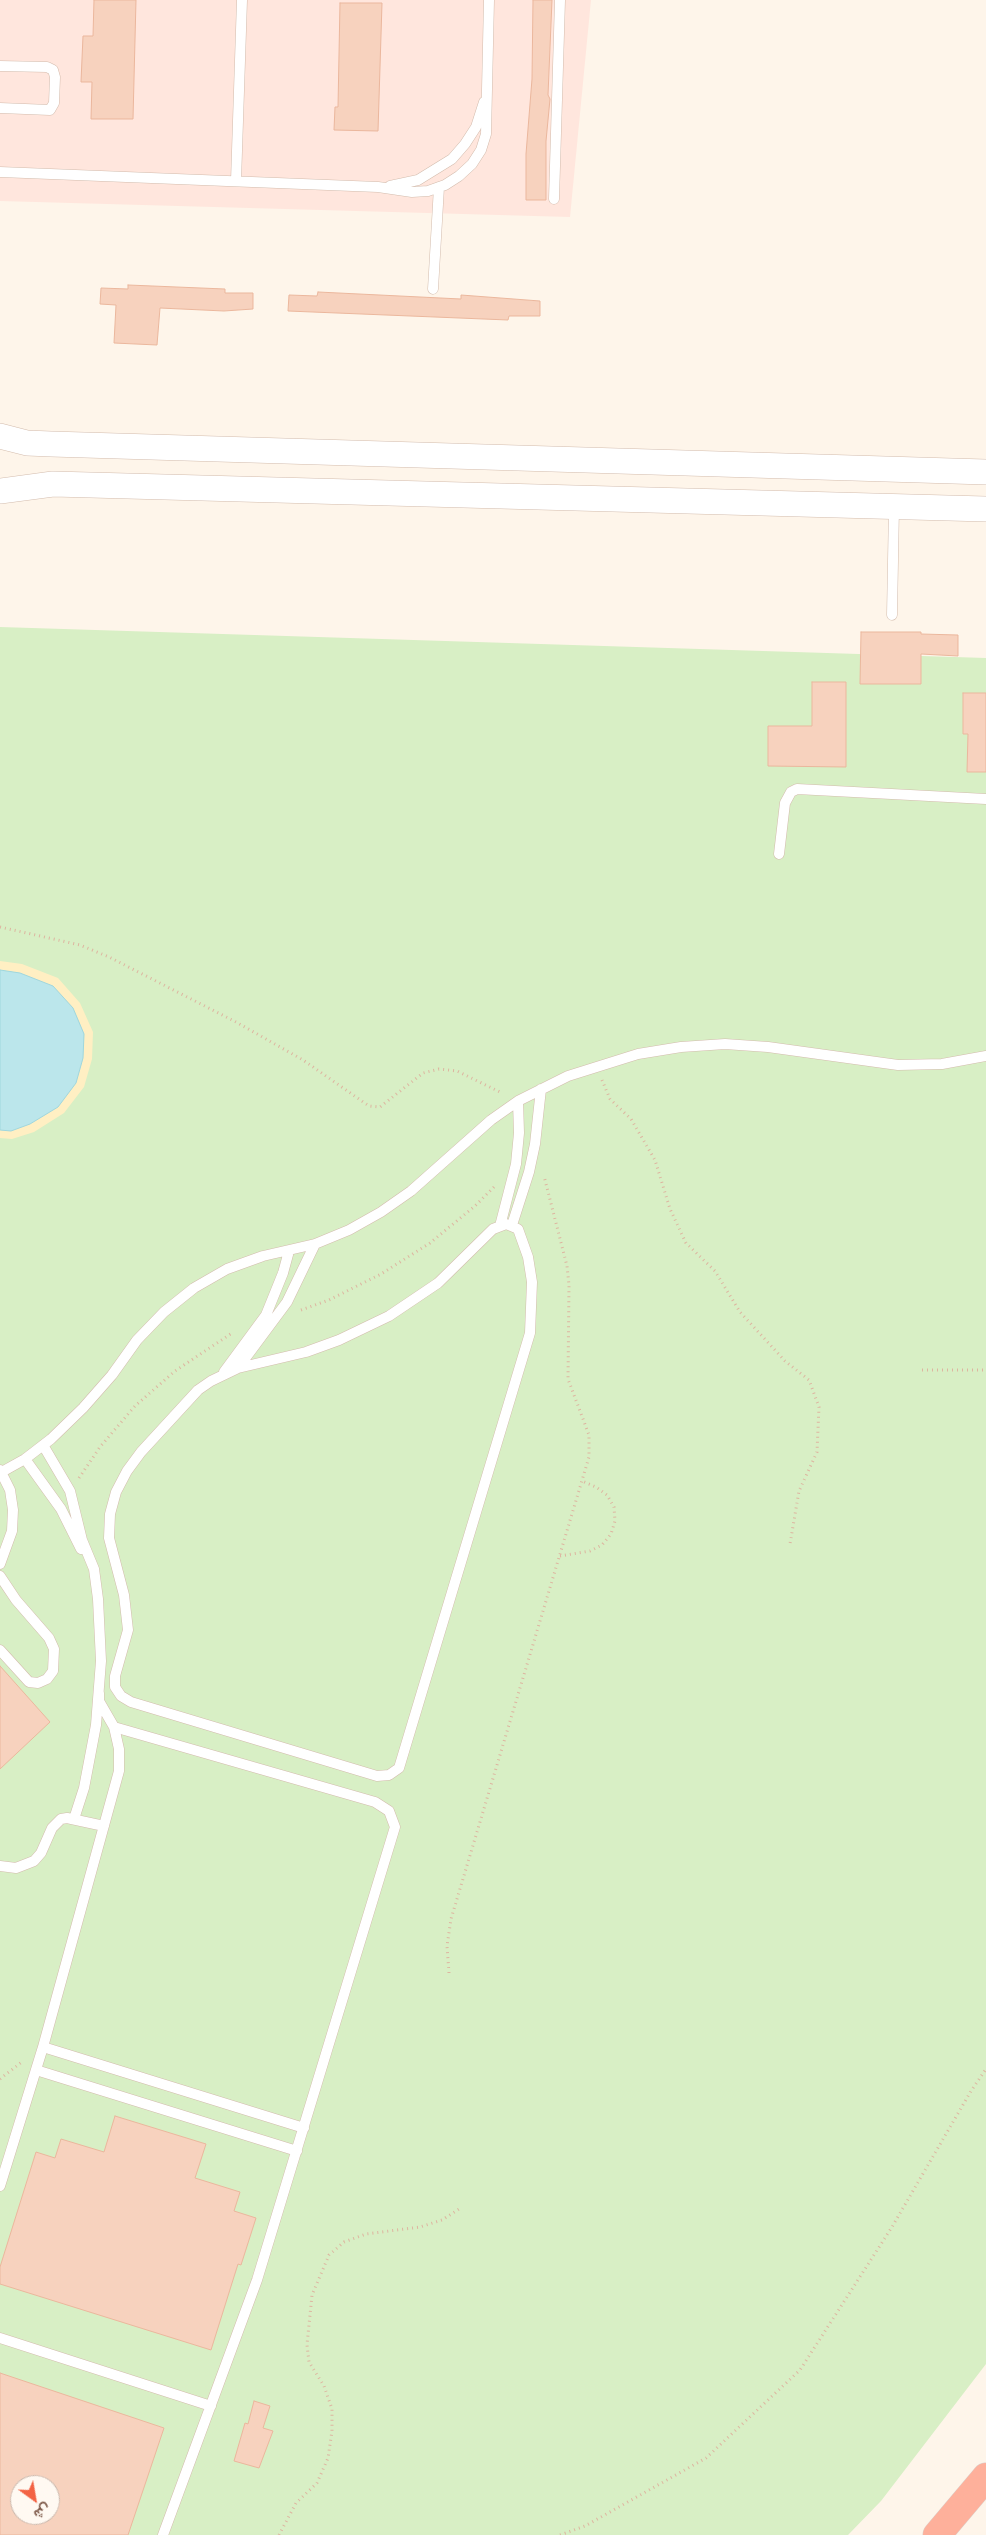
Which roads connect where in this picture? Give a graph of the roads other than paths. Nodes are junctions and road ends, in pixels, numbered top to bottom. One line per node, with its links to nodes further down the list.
1 (242, 0): 8 (lane)
2 (489, 0): 5 (lane)
3 (560, 0): 11 (lane)
4 (0, 66): 6 (lane)
5 (486, 88): 9 (lane); 10 (lane)
6 (0, 108)
7 (0, 172): 8 (lane)
8 (236, 181): 9 (lane)
9 (378, 187): 10 (lane)
10 (439, 188): 12 (lane)
11 (554, 199)
12 (432, 289)
13 (0, 436): 14 (street)
14 (986, 472)
15 (0, 491): 16 (street)
16 (894, 506): 17 (street); 18 (lane)
17 (986, 509)
18 (892, 615)
19 (986, 799): 20 (lane)
20 (779, 854)
21 (986, 1056): 22 (lane)
22 (540, 1089): 23 (lane); 24 (lane)
23 (518, 1101): 25 (lane); 26 (lane)
24 (512, 1225): 25 (lane); 29 (lane)
25 (500, 1226): 28 (lane)
26 (315, 1244): 27 (lane); 28 (lane)
27 (289, 1251): 29 (lane); 30 (lane)
28 (238, 1368): 29 (lane)
29 (224, 1373)
30 (43, 1445): 31 (lane); 34 (lane)
31 (25, 1459): 32 (lane); 34 (lane)
32 (1, 1472): 33 (lane)
33 (0, 1564)
34 (94, 1568): 37 (lane)
35 (0, 1576): 36 (lane)
36 (0, 1650)
37 (99, 1692): 38 (lane); 39 (lane)
38 (114, 1727): 40 (lane); 44 (lane)
39 (74, 1819): 40 (lane); 41 (lane)
40 (104, 1826): 42 (lane)
41 (0, 1866)
42 (43, 2047): 43 (lane); 44 (lane)
43 (36, 2070): 45 (lane); 46 (lane)
44 (304, 2128): 45 (lane)
45 (297, 2151): 48 (lane)
46 (0, 2186)
47 (0, 2338): 48 (lane)
48 (211, 2406): 50 (lane)
49 (986, 2477): 51 (highway)
50 (163, 2535)
51 (937, 2535)

